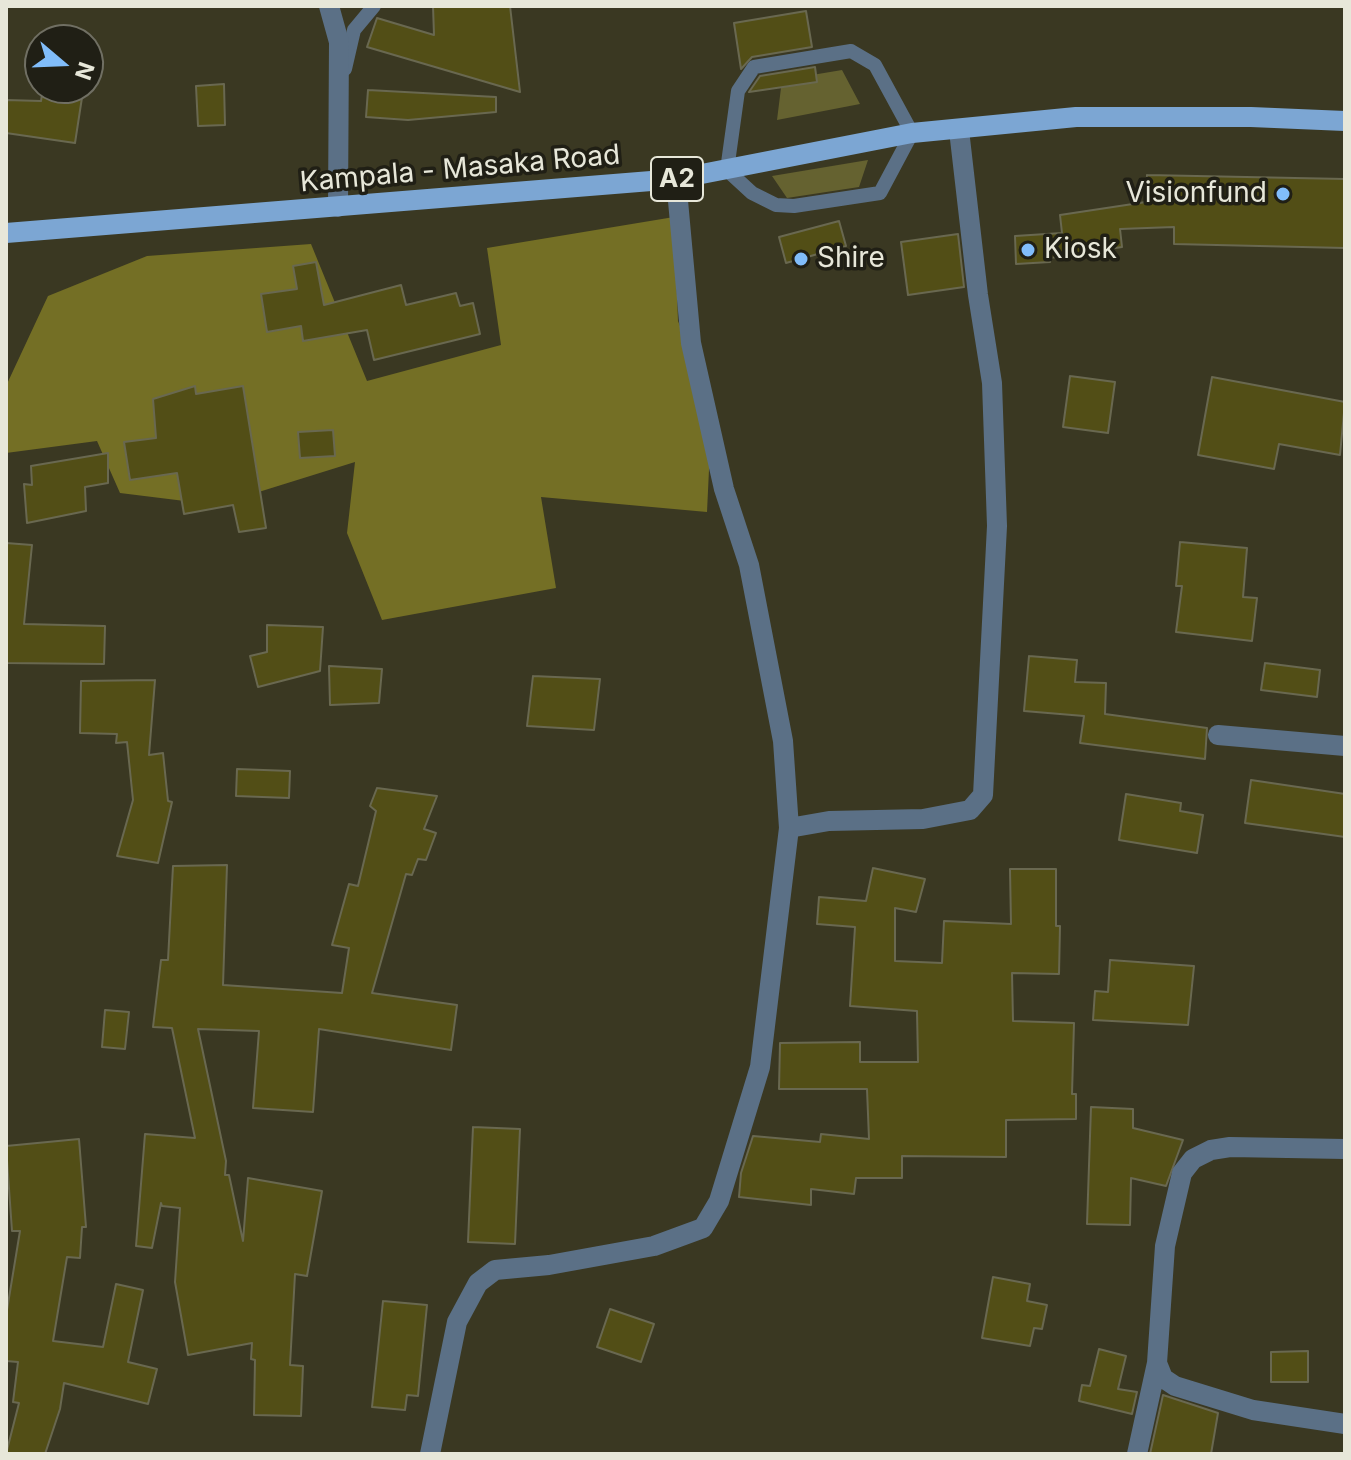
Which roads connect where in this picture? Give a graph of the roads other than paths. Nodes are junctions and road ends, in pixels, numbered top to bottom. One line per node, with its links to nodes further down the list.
1 (329, 6): 3 (street)
2 (374, 6): 3 (lane)
3 (340, 89): 9 (street)
4 (1345, 121): 5 (main road, Kampala - Masaka Road / A2)
5 (959, 130): 6 (main road, Kampala - Masaka Road / A2); 13 (street)
6 (912, 133): 7 (main road, Kampala - Masaka Road / A2); 7 (lane); 7 (lane)
7 (727, 170): 8 (main road, Kampala - Masaka Road / A2)
8 (676, 179): 9 (main road, Kampala - Masaka Road / A2); 13 (street)
9 (338, 207): 10 (main road, Kampala - Masaka Road / A2)
10 (6, 233)
11 (1218, 735): 12 (street)
12 (1345, 746)
13 (789, 828): 17 (street)
14 (1345, 1149): 15 (street)
15 (1157, 1363): 16 (street); 18 (street)
16 (1345, 1424)
17 (430, 1454)
18 (1137, 1454)

